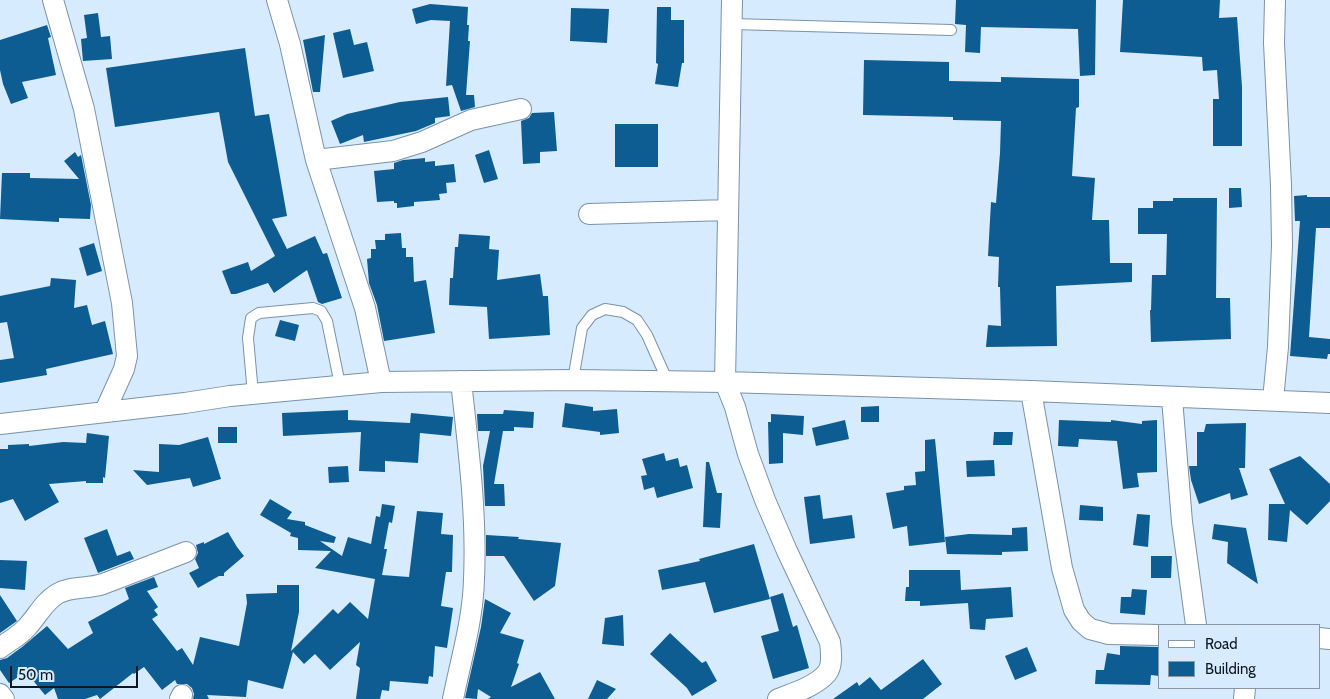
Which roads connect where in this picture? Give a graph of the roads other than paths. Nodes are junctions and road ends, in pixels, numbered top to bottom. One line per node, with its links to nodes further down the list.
1 (52, 0): 22 (street)
2 (277, 0): 8 (street)
3 (732, 0): 5 (street)
4 (1275, 0): 20 (street)
5 (732, 24): 6 (lane); 9 (street)
6 (951, 30)
7 (521, 109): 8 (street)
8 (316, 160): 13 (street)
9 (728, 210): 10 (street); 15 (street)
10 (589, 214)
11 (573, 380): 12 (street); 14 (street); 14 (lane)
12 (462, 381): 13 (street); 30 (street)
13 (381, 382): 16 (street)
14 (668, 382): 15 (street)
15 (725, 382): 17 (street); 31 (street)
16 (340, 385): 18 (street); 18 (lane)
17 (1032, 391): 19 (street); 26 (street)
18 (253, 394): 22 (street)
19 (1172, 398): 20 (street); 25 (street)
20 (1273, 400): 21 (street)
21 (1330, 403)
22 (105, 411): 23 (street)
23 (0, 424)
24 (186, 552): 27 (street)
25 (1196, 624)
26 (1158, 635)
27 (0, 648)
28 (0, 694): 29 (street)
29 (4, 699)
30 (454, 699)
31 (778, 699)

